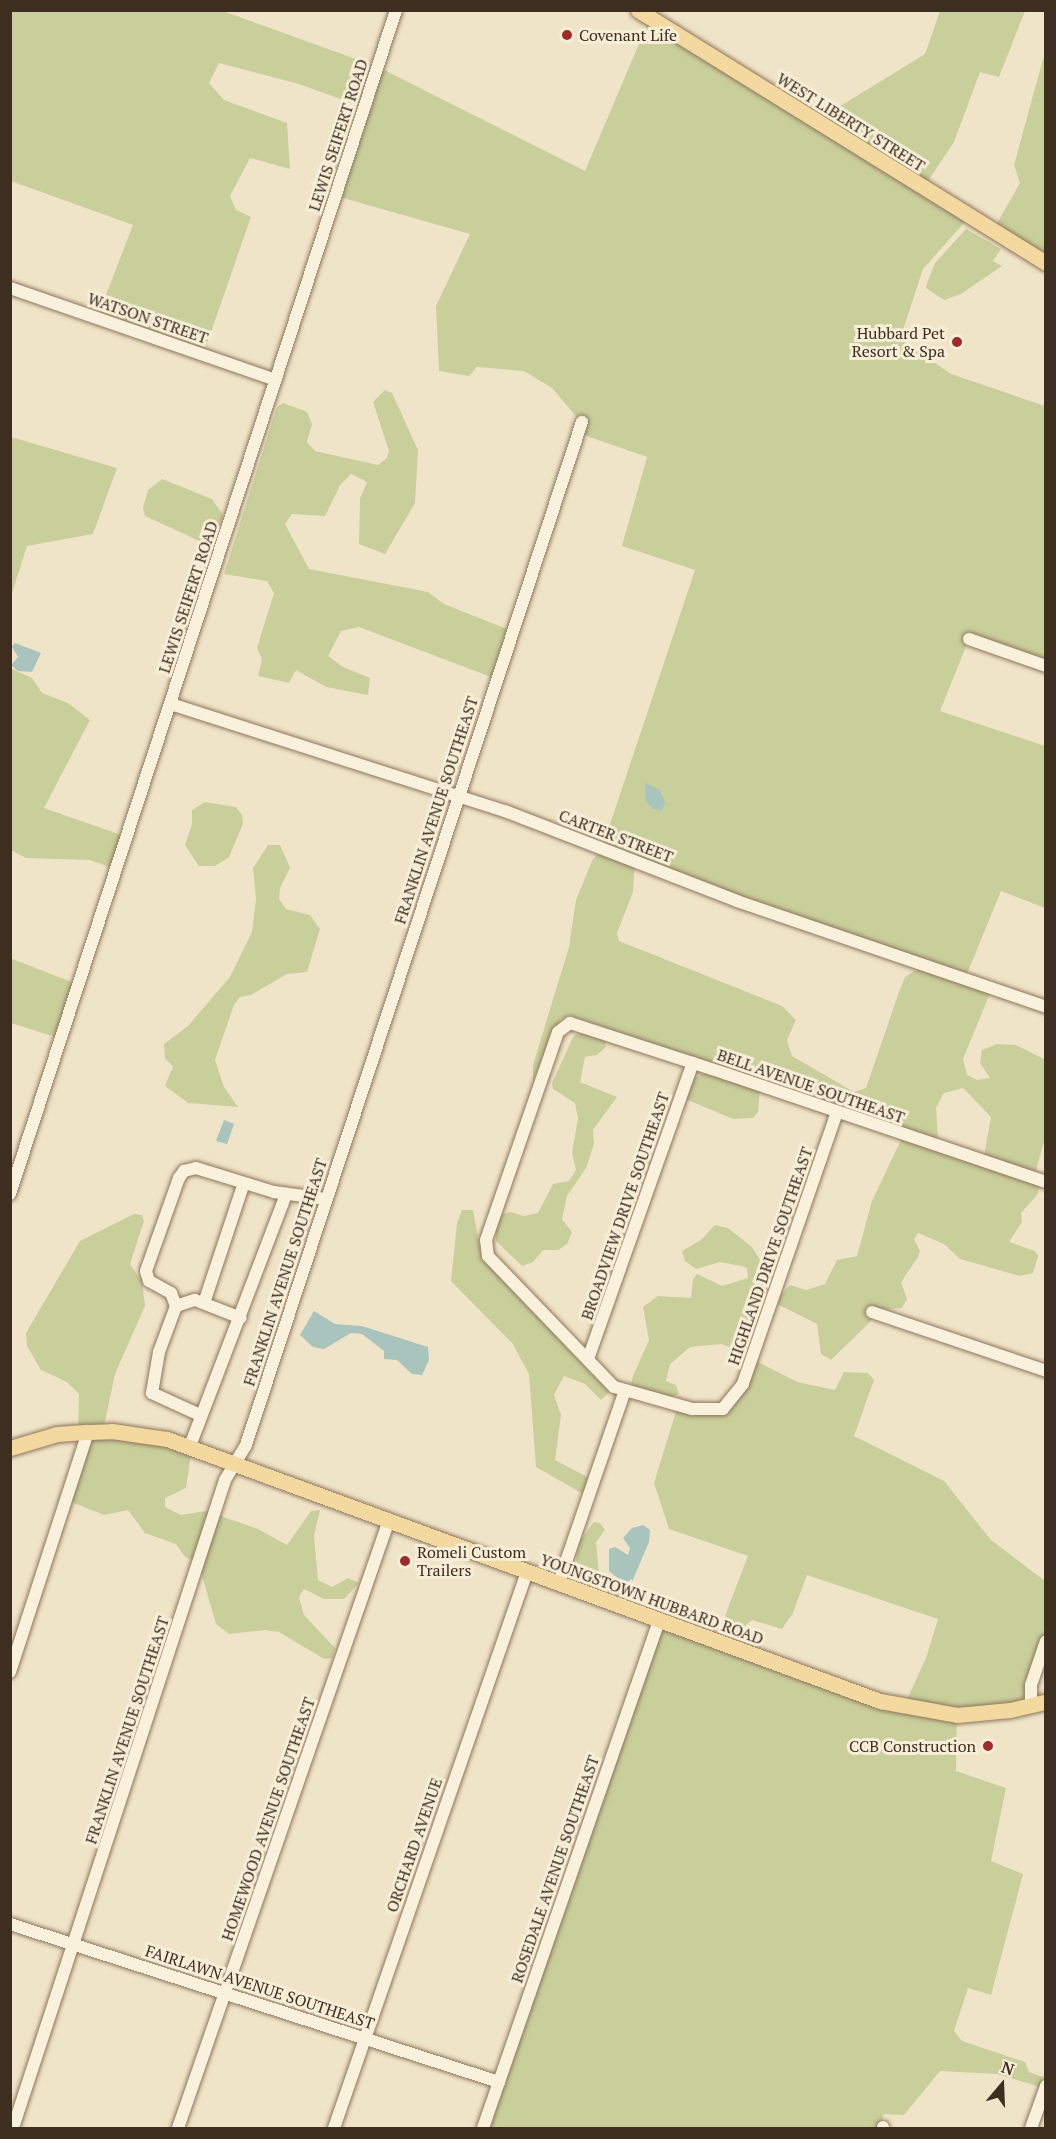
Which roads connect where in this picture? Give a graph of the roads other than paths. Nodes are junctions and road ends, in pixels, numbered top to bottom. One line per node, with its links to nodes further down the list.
1 (396, 10): 5 (street, LEWIS SEIFERT ROAD)
2 (638, 10): 3 (main road, WEST LIBERTY STREET)
3 (1046, 263)
4 (10, 288): 5 (street, WATSON STREET)
5 (275, 380): 9 (street, LEWIS SEIFERT ROAD)
6 (582, 422): 10 (street, FRANKLIN AVENUE SOUTHEAST)
7 (969, 639): 8 (street)
8 (1046, 666)
9 (171, 704): 10 (street, CARTER STREET); 16 (street, LEWIS SEIFERT ROAD)
10 (458, 796): 11 (street, CARTER STREET); 18 (street, FRANKLIN AVENUE SOUTHEAST)
11 (1046, 1007)
12 (693, 1063): 13 (street, BELL AVENUE SOUTHEAST); 23 (street, BROADVIEW DRIVE SOUTHEAST); 23 (street, BELL AVENUE SOUTHEAST)
13 (837, 1112): 14 (street, BELL AVENUE SOUTHEAST); 25 (street, HIGHLAND DRIVE SOUTHEAST)
14 (1046, 1182)
15 (244, 1183): 17 (street); 19 (street); 20 (street)
16 (10, 1194)
17 (286, 1194): 18 (street); 22 (street)
18 (326, 1199): 30 (street, FRANKLIN AVENUE SOUTHEAST)
19 (204, 1303): 20 (street); 22 (street)
20 (177, 1306): 26 (street)
21 (872, 1312): 24 (street)
22 (242, 1318): 26 (street)
23 (588, 1359): 25 (street)
24 (1046, 1371)
25 (624, 1393): 33 (street)
26 (200, 1415): 28 (street)
27 (88, 1432): 28 (main road, YOUNGSTOWN HUBBARD ROAD); 29 (main road, YOUNGSTOWN HUBBARD ROAD); 36 (street)
28 (190, 1446): 30 (main road, YOUNGSTOWN HUBBARD ROAD)
29 (10, 1448)
30 (234, 1462): 31 (main road, YOUNGSTOWN HUBBARD ROAD); 39 (street, FRANKLIN AVENUE SOUTHEAST)
31 (390, 1520): 32 (main road, YOUNGSTOWN HUBBARD ROAD); 40 (street, HOMEWOOD AVENUE SOUTHEAST)
32 (527, 1572): 33 (main road, YOUNGSTOWN HUBBARD ROAD); 41 (street, ORCHARD AVENUE)
33 (559, 1582): 34 (main road, YOUNGSTOWN HUBBARD ROAD)
34 (659, 1621): 37 (main road, YOUNGSTOWN HUBBARD ROAD); 42 (street, ROSEDALE AVENUE SOUTHEAST)
35 (1046, 1641): 37 (street)
36 (10, 1672)
37 (1038, 1703)
38 (10, 1924): 39 (street, FAIRLAWN AVENUE SOUTHEAST)
39 (75, 1944): 40 (street, FAIRLAWN AVENUE SOUTHEAST); 44 (street, FRANKLIN AVENUE SOUTHEAST)
40 (226, 1994): 41 (street, FAIRLAWN AVENUE SOUTHEAST); 45 (street, HOMEWOOD AVENUE SOUTHEAST)
41 (365, 2038): 42 (street, FAIRLAWN AVENUE SOUTHEAST); 46 (street, ORCHARD AVENUE)
42 (499, 2082): 47 (street, ROSEDALE AVENUE SOUTHEAST)
43 (1045, 2086): 48 (street)
44 (13, 2128)
45 (178, 2128)
46 (334, 2128)
47 (483, 2128)
48 (1031, 2128)

